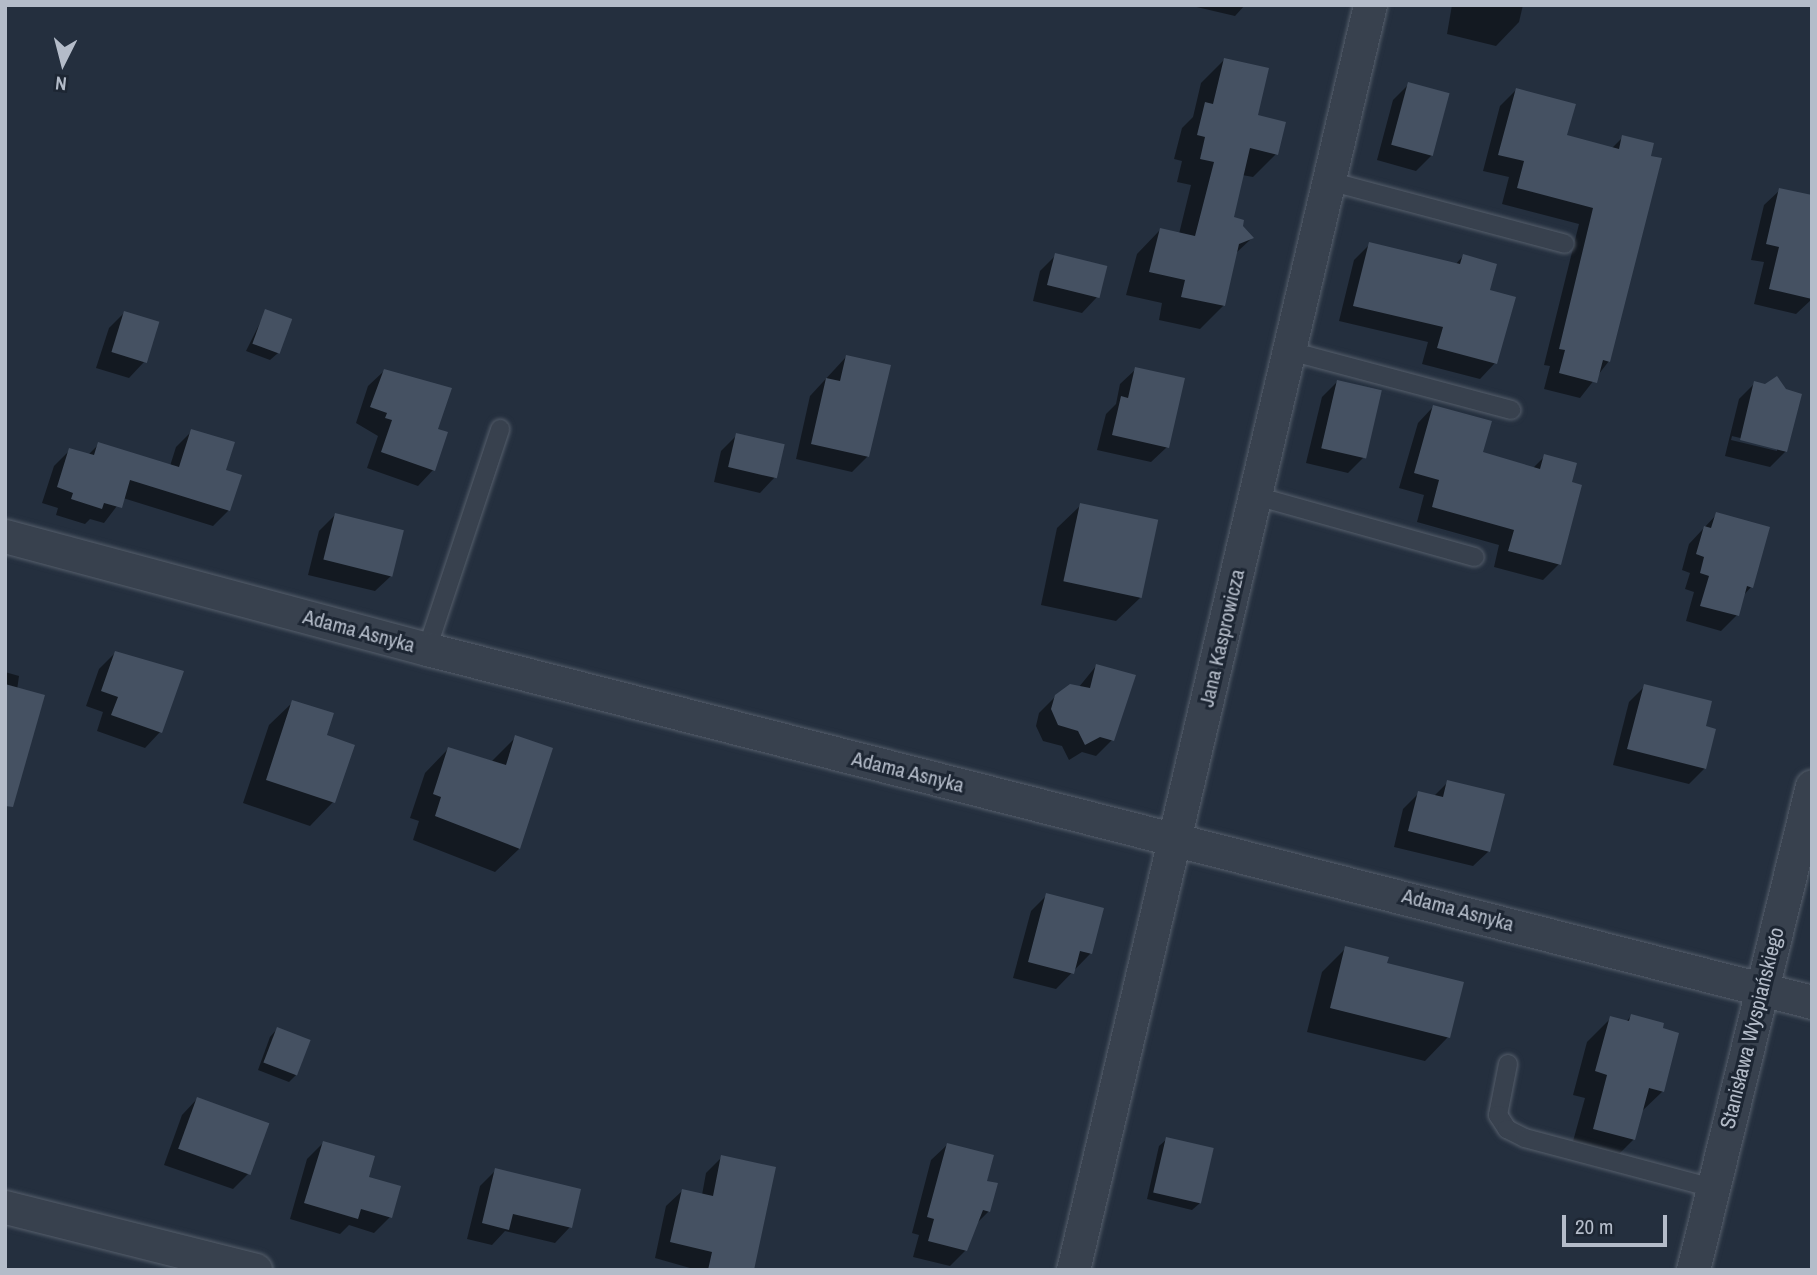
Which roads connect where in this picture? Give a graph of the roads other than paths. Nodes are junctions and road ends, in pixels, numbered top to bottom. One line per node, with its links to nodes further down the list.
1 (1370, 5): 2 (street, Jana Kasprowicza)
2 (1329, 181): 3 (lane); 4 (street, Jana Kasprowicza)
3 (1565, 244)
4 (1290, 351): 5 (lane); 7 (street, Jana Kasprowicza)
5 (1511, 410)
6 (500, 429): 10 (lane)
7 (1256, 496): 9 (lane); 12 (street, Jana Kasprowicza)
8 (5, 536): 10 (street, Adama Asnyka)
9 (1475, 557)
10 (427, 649): 12 (street, Adama Asnyka)
11 (1812, 786): 13 (street, Stanisława Wyspiańskiego)
12 (1176, 840): 13 (street, Adama Asnyka); 19 (street, Jana Kasprowicza)
13 (1760, 989): 14 (street, Adama Asnyka); 16 (street, Stanisława Wyspiańskiego)
14 (1812, 1002)
15 (1508, 1065): 16 (lane)
16 (1713, 1188): 20 (street, Stanisława Wyspiańskiego)
17 (5, 1207): 18 (street)
18 (255, 1270)
19 (1073, 1270)
20 (1693, 1270)

